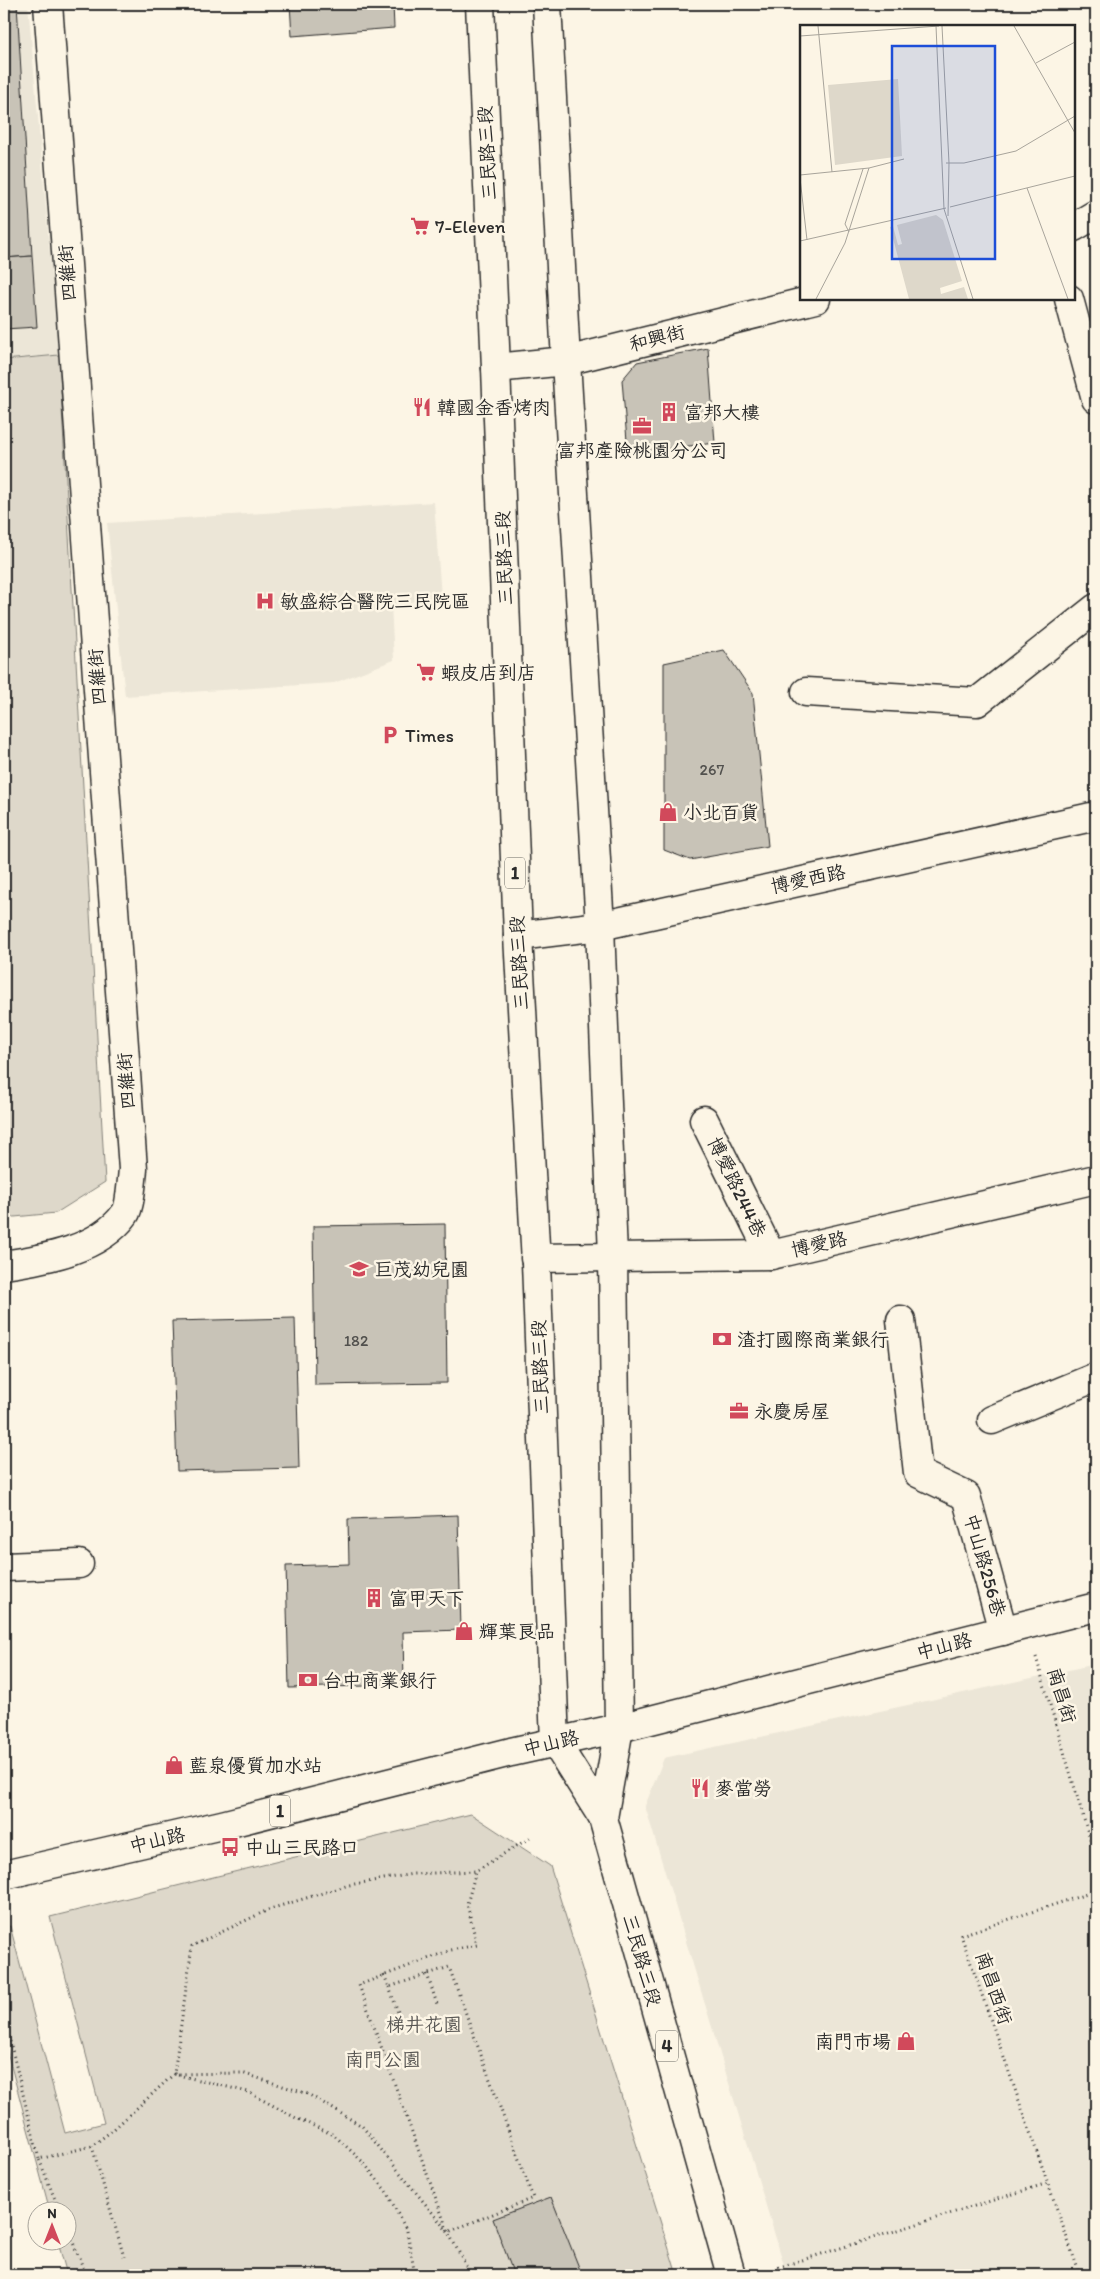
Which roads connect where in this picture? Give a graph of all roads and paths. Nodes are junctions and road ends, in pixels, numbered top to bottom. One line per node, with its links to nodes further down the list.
1 (48, 4): 21 (main road, 四維街)
2 (480, 4): 9 (main road, 三民路三段 / 1)
3 (547, 4): 8 (main road, 三民路三段)
4 (1096, 214): 5 (main road)
5 (1075, 226)
6 (812, 300): 8 (main road, 和興街)
7 (1069, 300): 10 (main road)
8 (566, 361): 9 (main road, 和興街); 14 (main road, 三民路三段)
9 (496, 368): 15 (main road, 三民路三段 / 1)
10 (1094, 386)
11 (1096, 608): 12 (main road)
12 (806, 692)
13 (1096, 816): 14 (main road, 博愛西路)
14 (600, 926): 15 (main road, 博愛西路); 19 (main road, 三民路三段)
15 (518, 936): 20 (main road, 三民路三段 / 1)
16 (704, 1120): 18 (main road, 博愛路244巷)
17 (1096, 1179): 18 (main road, 博愛路)
18 (771, 1255): 19 (main road, 博愛路)
19 (613, 1256): 20 (main road, 博愛路); 29 (main road, 三民路三段)
20 (535, 1258): 30 (main road, 三民路三段 / 1)
21 (4, 1265)
22 (900, 1320): 28 (main road, 中山路256巷)
23 (1096, 1377): 24 (main road)
24 (992, 1420)
25 (79, 1564): 26 (main road)
26 (4, 1567)
27 (1096, 1607): 28 (main road, 中山路)
28 (1015, 1628): 29 (main road, 中山路); 33 (path, 南昌街)
29 (619, 1728): 30 (main road, 中山路 / 1); 31 (main road, 三民路三段)
30 (555, 1742): 31 (main road, 三民路三段 / 1); 35 (main road, 中山路 / 1)
31 (603, 1818): 55 (main road, 三民路三段 / 4)
32 (532, 1837): 34 (path)
33 (1096, 1860)
34 (476, 1871): 38 (path); 43 (path)
35 (4, 1876)
36 (1096, 1891): 46 (path, 南昌西街)
37 (427, 1974): 39 (path); 40 (path); 48 (path)
38 (384, 1975): 39 (path); 48 (path)
39 (389, 1987): 41 (path)
40 (436, 2004)
41 (399, 2016)
42 (4, 2017): 45 (path)
43 (174, 2074): 44 (path); 48 (path); 53 (path)
44 (92, 2146): 45 (path); 50 (path)
45 (39, 2159): 47 (path)
46 (1048, 2184): 51 (path); 56 (path, 南昌西街)
47 (56, 2202)
48 (448, 2232): 54 (path)
49 (77, 2252): 52 (path)
50 (124, 2257)
51 (764, 2272)
52 (86, 2275)
53 (415, 2275)
54 (471, 2275)
55 (731, 2275)
56 (1080, 2275)

